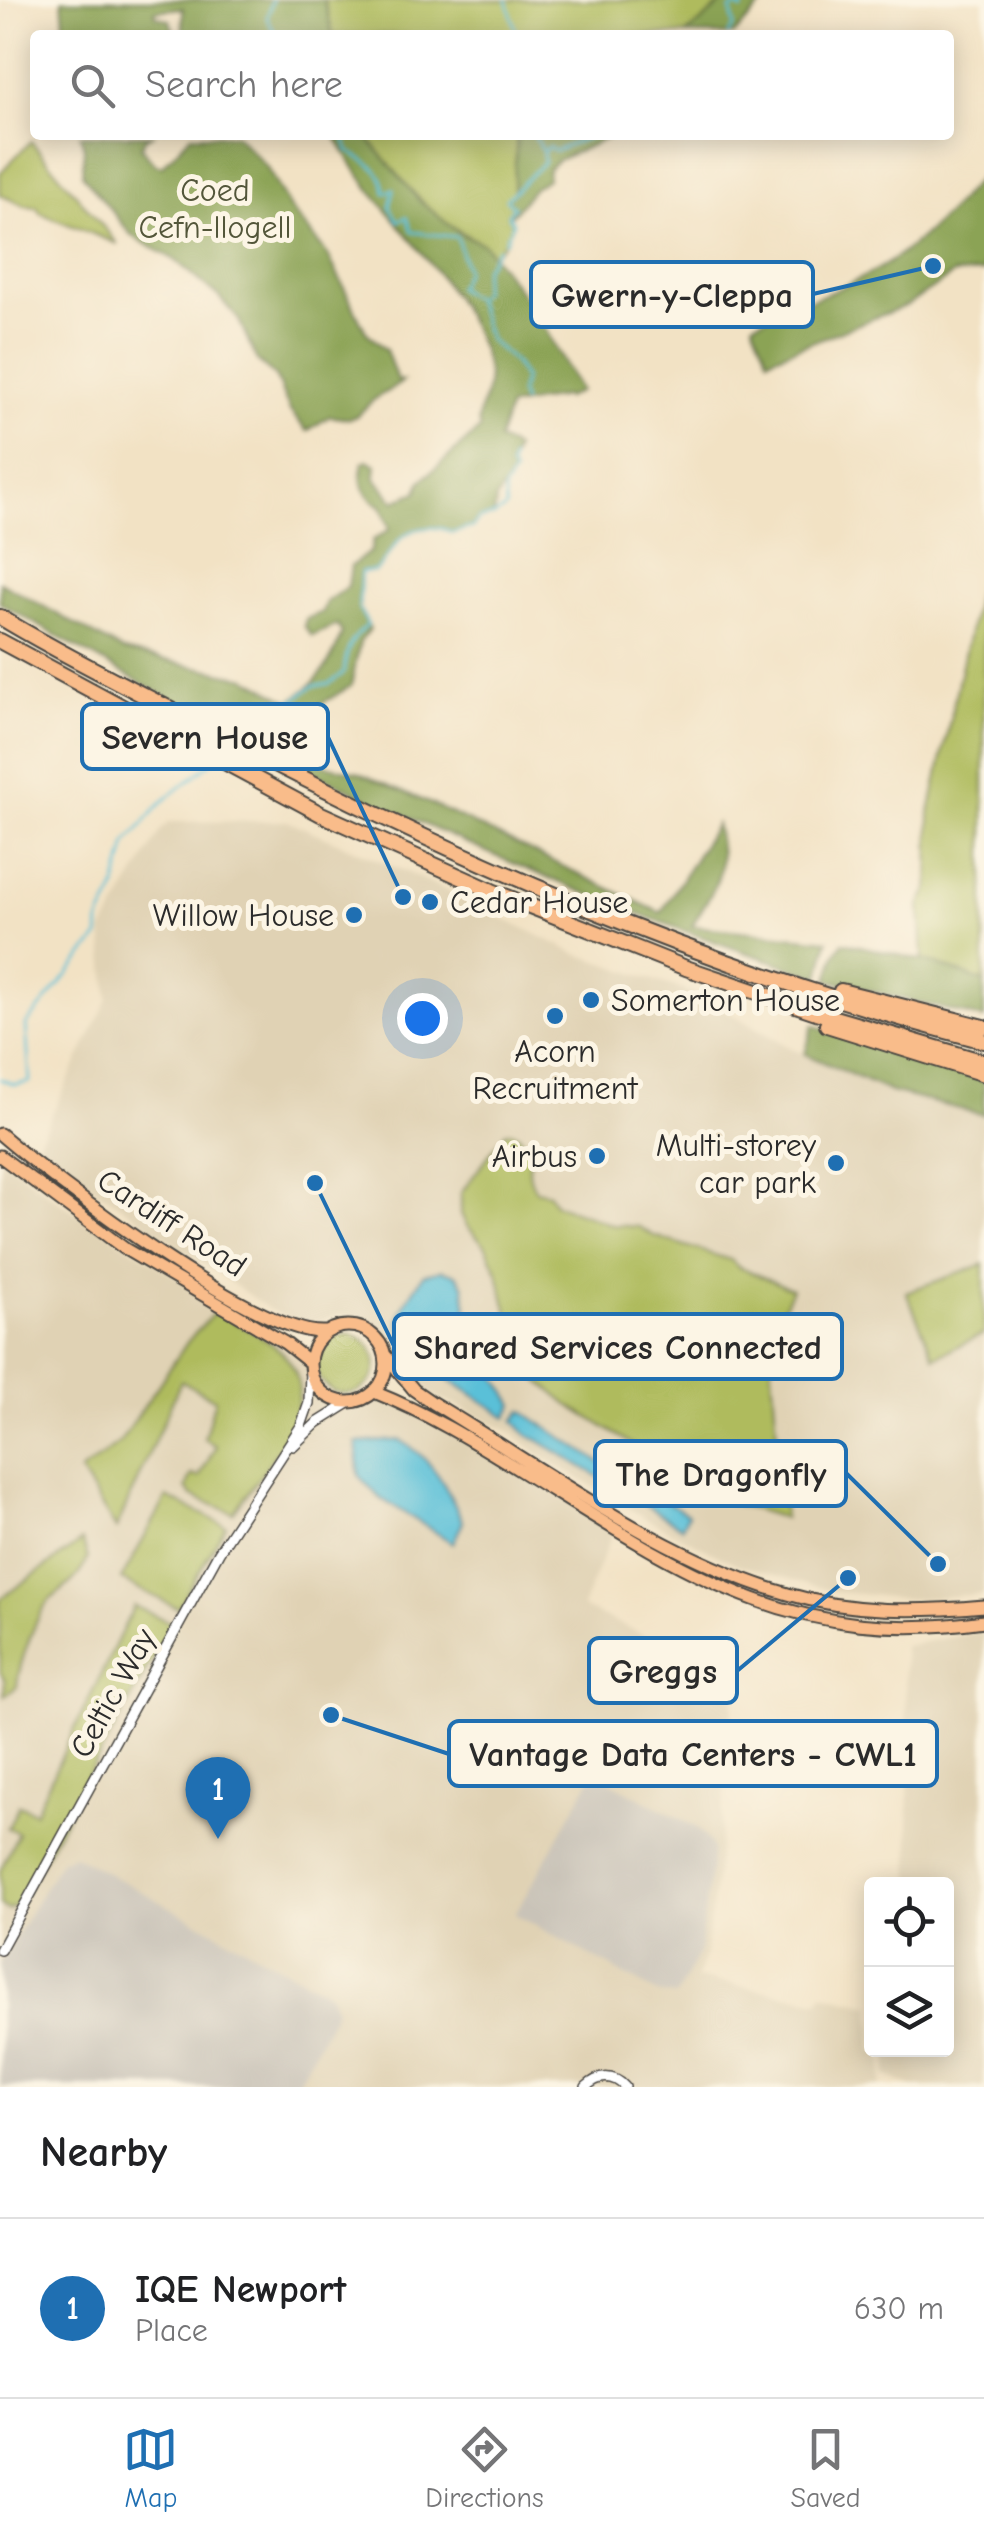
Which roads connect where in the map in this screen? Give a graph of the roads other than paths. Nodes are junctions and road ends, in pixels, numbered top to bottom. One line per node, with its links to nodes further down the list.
1 (0, 617): 3 (highway)
2 (0, 640): 4 (highway)
3 (734, 964): 5 (highway); 6 (highway)
4 (686, 968): 7 (highway); 8 (highway)
5 (984, 1027)
6 (984, 1040)
7 (984, 1062)
8 (984, 1074)
9 (0, 1134): 11 (main road, Cardiff Road)
10 (0, 1156): 13 (main road, Cardiff Road)
11 (325, 1332): 12 (main road, Cardiff Road); 13 (main road)
12 (386, 1356): 14 (main road); 17 (main road, Cardiff Road)
13 (309, 1366): 15 (main road, Cardiff Road); 16 (street, Celtic Way)
14 (374, 1392): 15 (main road); 18 (main road)
15 (349, 1403): 16 (street, Celtic Way)
16 (278, 1463): 19 (street, Celtic Way)
17 (984, 1606)
18 (984, 1621)
19 (0, 1950)
20 (586, 2087): 21 (street)
21 (625, 2087)

